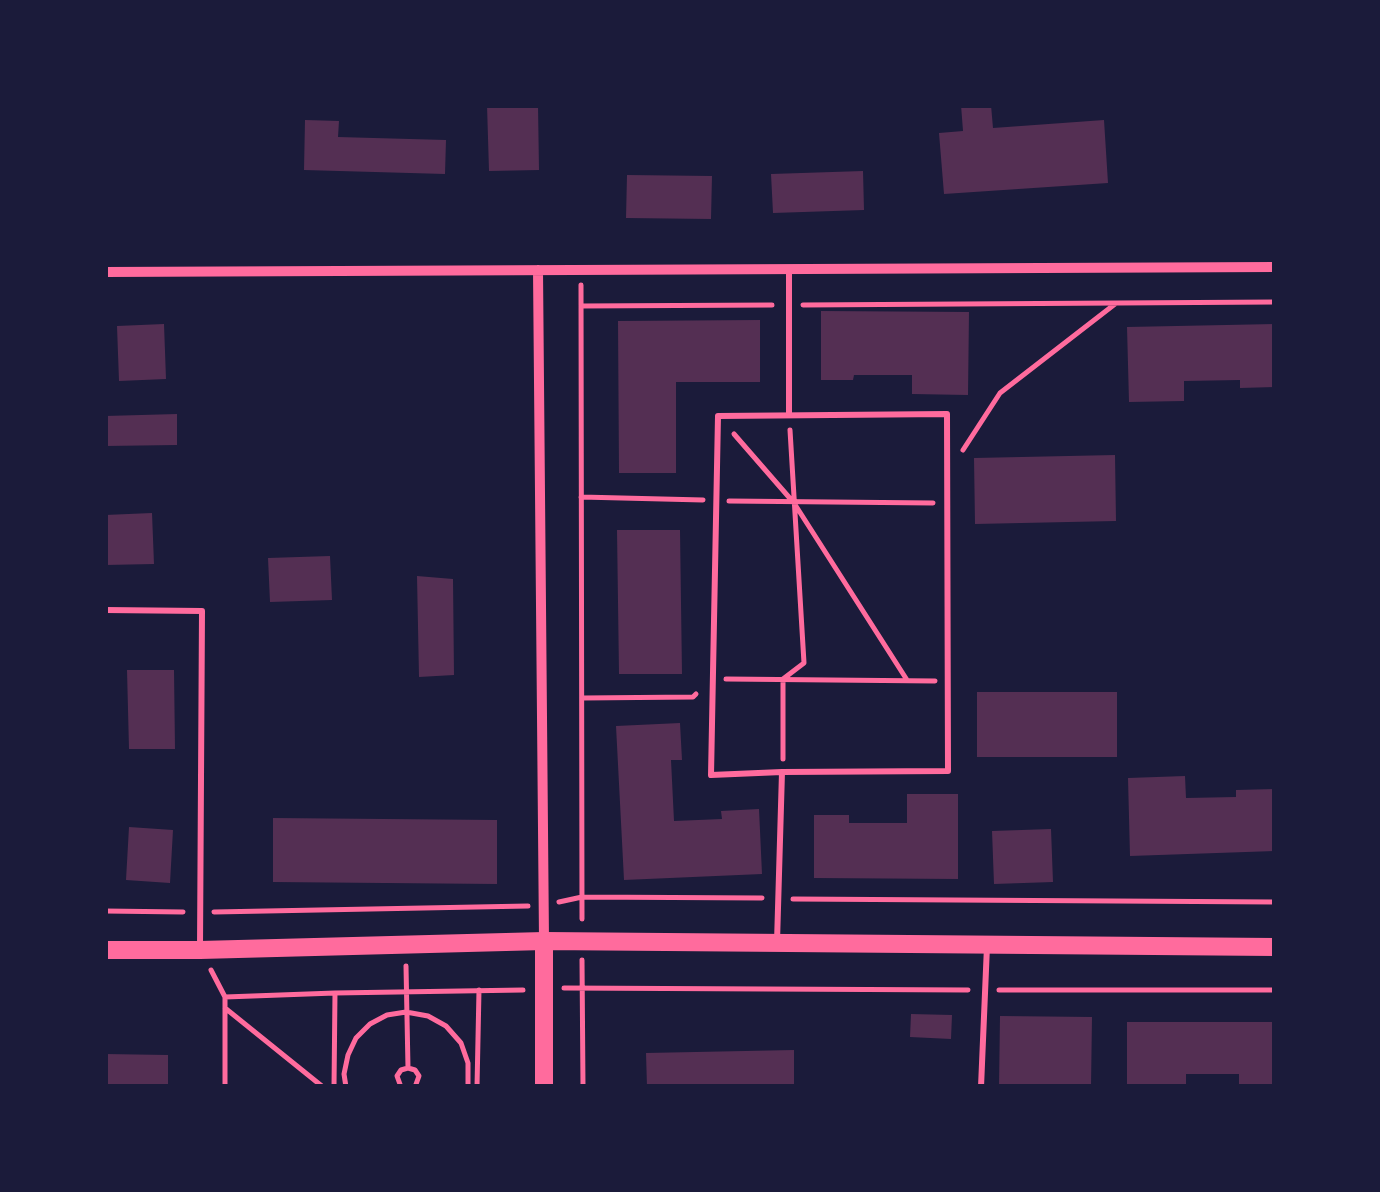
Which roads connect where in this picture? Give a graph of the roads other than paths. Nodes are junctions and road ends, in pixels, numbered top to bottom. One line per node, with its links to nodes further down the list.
1 (1275, 267): 3 (street)
2 (538, 270): 3 (street); 4 (street); 8 (street)
3 (790, 270): 5 (lane)
4 (105, 272)
5 (789, 415): 7 (lane); 7 (lane)
6 (105, 610): 13 (lane)
7 (782, 772): 9 (lane)
8 (544, 941): 9 (street); 13 (street); 14 (street)
9 (776, 943): 10 (street)
10 (986, 945): 11 (street); 15 (lane)
11 (1275, 948)
12 (105, 950): 13 (street)
13 (200, 950)
14 (544, 1087)
15 (982, 1087)

